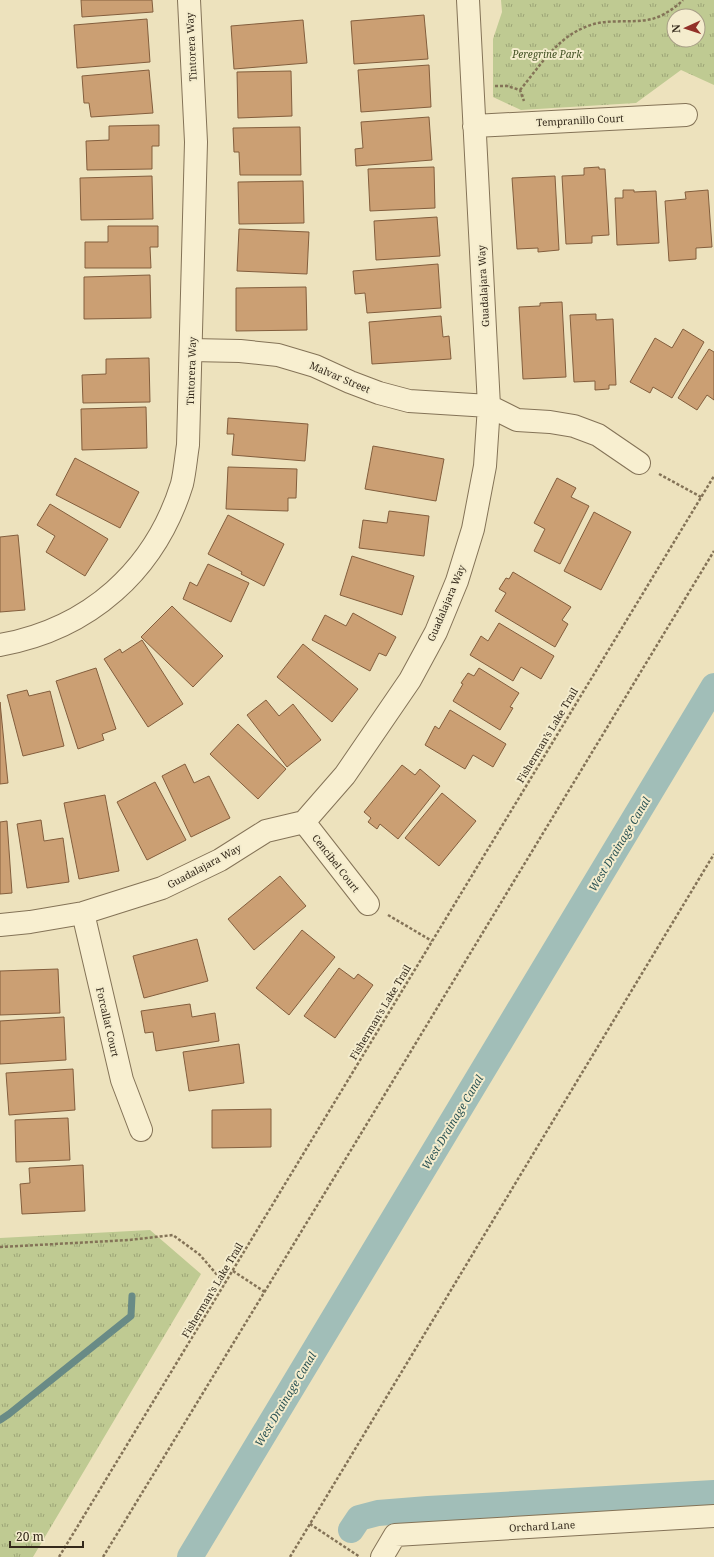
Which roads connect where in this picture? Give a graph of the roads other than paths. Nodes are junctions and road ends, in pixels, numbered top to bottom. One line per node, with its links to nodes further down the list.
1 (189, 0): 5 (street, Tintorera Way)
2 (468, 0): 4 (street, Guadalajara Way)
3 (686, 115): 4 (street, Tempranillo Court)
4 (474, 126): 6 (street, Guadalajara Way)
5 (191, 350): 6 (street, Malvar Street); 8 (street, Tintorera Way)
6 (489, 406): 7 (street); 9 (street, Guadalajara Way)
7 (639, 463)
8 (0, 645)
9 (304, 822): 10 (street, Cencibel Court); 11 (street, Guadalajara Way)
10 (368, 904)
11 (83, 913): 12 (street, Guadalajara Way); 13 (street, Forcallat Court)
12 (0, 925)
13 (141, 1130)
14 (714, 1516): 15 (street, Orchard Lane)
15 (382, 1557)

